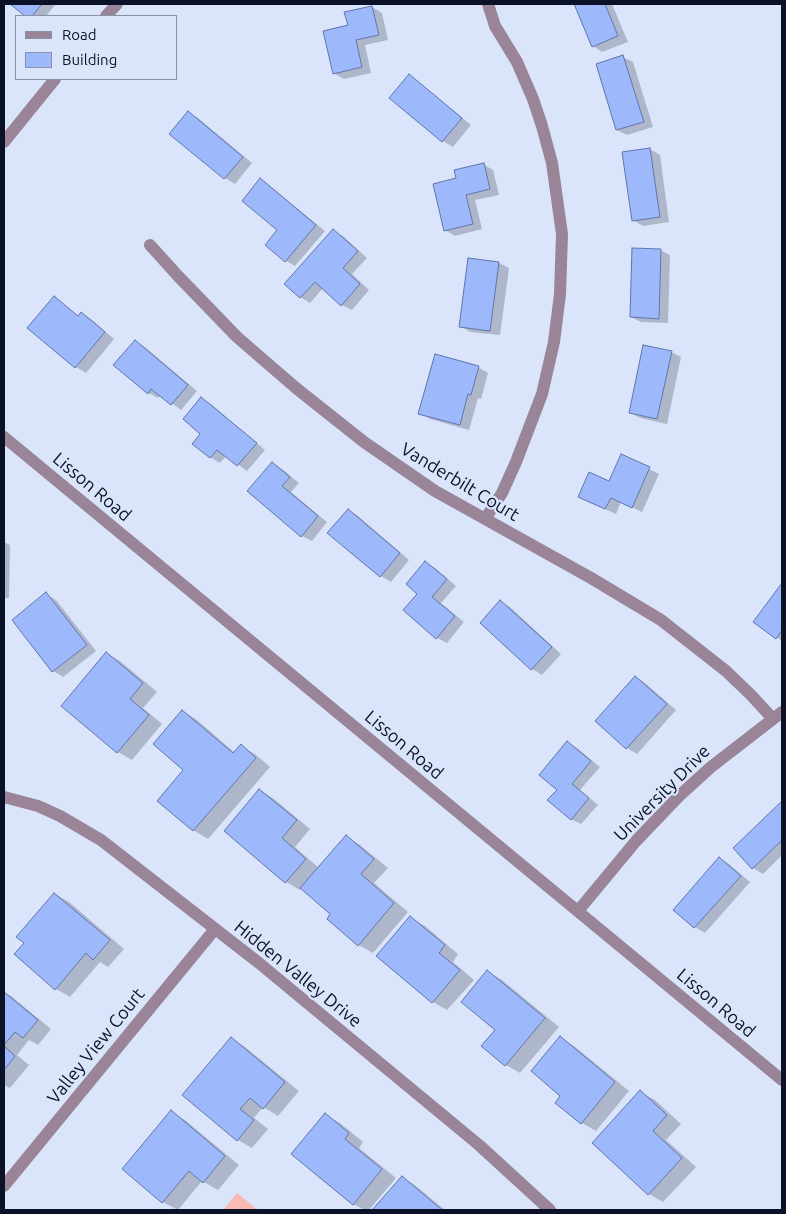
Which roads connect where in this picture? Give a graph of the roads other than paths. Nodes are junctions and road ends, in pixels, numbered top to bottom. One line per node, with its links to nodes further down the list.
1 (116, 4): 3 (street)
2 (488, 4): 8 (street)
3 (107, 15)
4 (54, 80): 5 (street)
5 (4, 142)
6 (150, 245): 8 (street, Vanderbilt Court)
7 (4, 436): 11 (street, Lisson Road)
8 (485, 519): 9 (street, Vanderbilt Court)
9 (778, 716): 11 (street, University Drive)
10 (4, 797): 12 (street, Hidden Valley Drive)
11 (578, 911): 13 (street, Lisson Road)
12 (215, 929): 14 (street, Valley View Court); 15 (street, Hidden Valley Drive)
13 (782, 1080)
14 (4, 1186)
15 (550, 1210)

